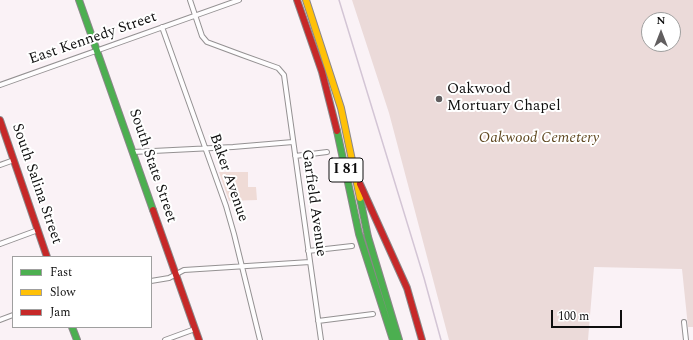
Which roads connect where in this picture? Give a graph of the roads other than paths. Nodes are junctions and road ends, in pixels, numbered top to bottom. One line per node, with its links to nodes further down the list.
1 (79, 0): 8 (main road, South State Street)
2 (190, 0): 6 (street)
3 (239, 0): 6 (street, East Kennedy Street)
4 (297, 0): 40 (main road, I 81)
5 (306, 0): 18 (main road, I 81)
6 (195, 16): 7 (street, East Kennedy Street); 11 (street, Garfield Avenue)
7 (162, 27): 8 (street, East Kennedy Street); 12 (street, Baker Avenue)
8 (97, 50): 9 (street, East Kennedy Street); 13 (main road, South State Street)
9 (0, 85)
10 (0, 120): 16 (main road, South Salina Street)
11 (293, 142): 12 (street); 15 (street, Garfield Avenue)
12 (205, 148): 13 (street); 25 (street, Baker Avenue)
13 (133, 152): 26 (main road, South State Street)
14 (327, 152): 15 (street)
15 (295, 156): 22 (street, Garfield Avenue)
16 (14, 160): 17 (street); 19 (main road, South Salina Street)
17 (0, 165)
18 (355, 175): 41 (main road, I 81); 42 (main road)
19 (38, 230): 20 (street); 23 (main road, South Salina Street)
20 (0, 244)
21 (352, 246): 22 (street)
22 (308, 251): 24 (street, Garfield Avenue)
23 (47, 256)
24 (310, 262): 25 (street); 31 (street, Garfield Avenue)
25 (242, 267): 26 (street); 38 (street, Baker Avenue)
26 (176, 274): 27 (street); 34 (main road, South State Street)
27 (152, 280)
28 (373, 314): 31 (street)
29 (12, 315): 30 (street)
30 (0, 320)
31 (318, 321): 39 (street, Garfield Avenue)
32 (684, 322): 43 (street)
33 (72, 328): 35 (main road)
34 (195, 329): 36 (street); 37 (main road, South State Street)
35 (77, 340)
36 (165, 340)
37 (199, 340)
38 (260, 340)
39 (321, 340)
40 (393, 340)
41 (399, 340)
42 (422, 340)
43 (686, 340)

